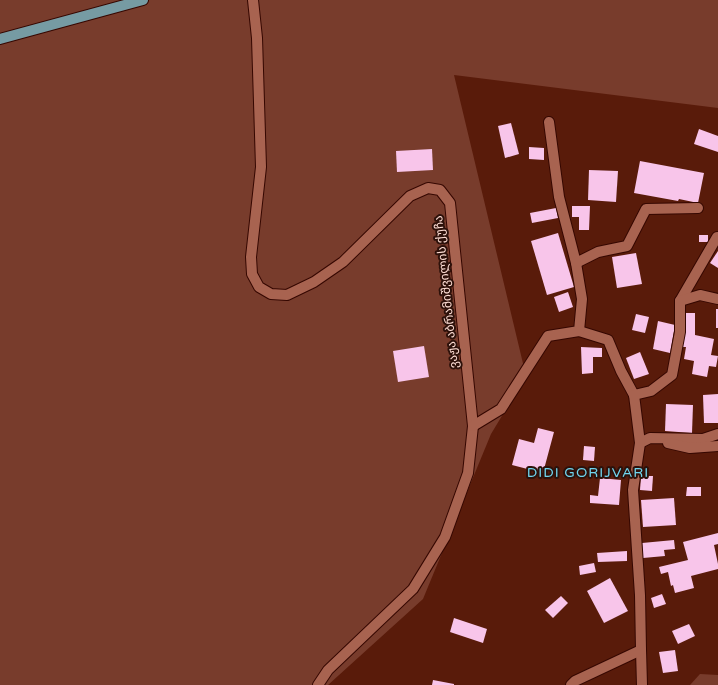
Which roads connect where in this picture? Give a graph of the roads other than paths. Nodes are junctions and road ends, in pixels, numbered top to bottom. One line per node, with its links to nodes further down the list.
1 (143, 0): 3 (main road)
2 (253, 0): 12 (street, ვაჟა აბრამიშვილის ქუჩა)
3 (0, 39)
4 (549, 122): 7 (street)
5 (698, 208): 7 (street)
6 (717, 237): 9 (street)
7 (576, 263): 10 (street)
8 (718, 299): 9 (street)
9 (680, 301): 11 (street)
10 (579, 331): 11 (street); 12 (street)
11 (634, 395): 15 (street)
12 (473, 426): 18 (street, ვაჟა აბრამიშვილის ქუჩა)
13 (718, 434): 14 (street)
14 (650, 438): 15 (street); 16 (street)
15 (640, 443): 17 (street)
16 (718, 446)
17 (642, 650): 19 (street); 20 (street)
18 (318, 685)
19 (571, 685)
20 (642, 685)

